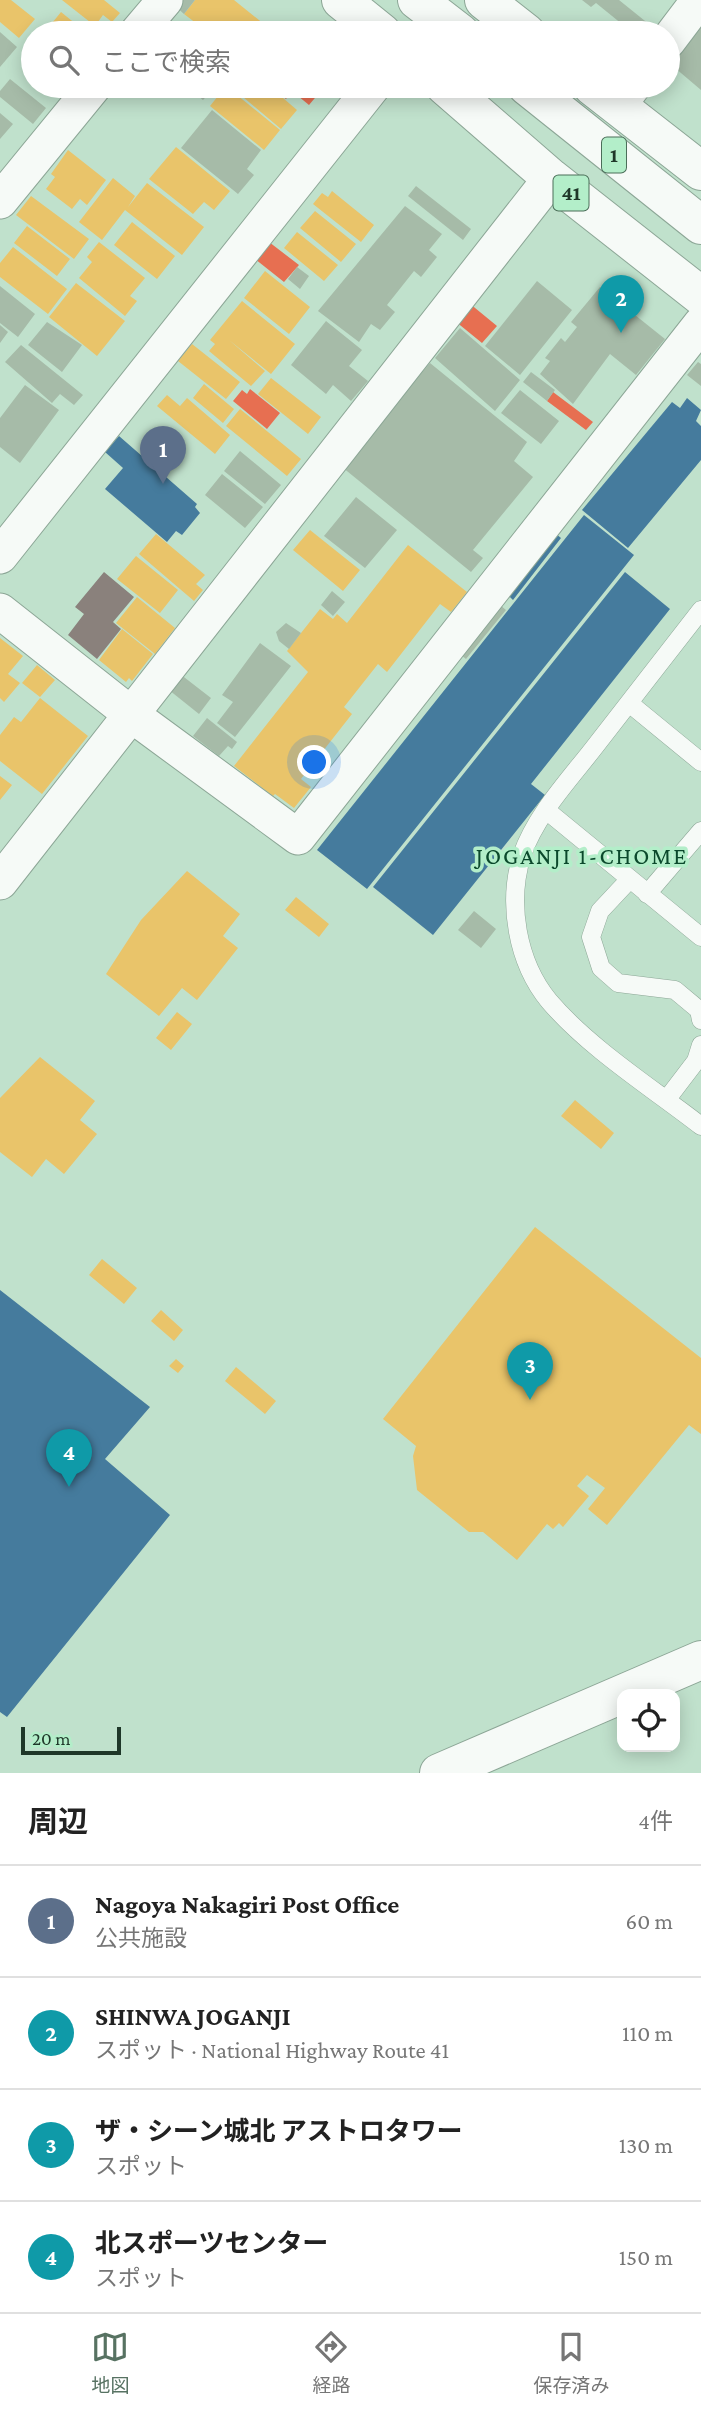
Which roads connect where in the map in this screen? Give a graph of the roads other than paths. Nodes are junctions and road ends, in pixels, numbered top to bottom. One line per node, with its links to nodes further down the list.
1 (164, 0): 7 (street)
2 (341, 0): 8 (main road)
3 (417, 0): 9 (main road)
4 (446, 0): 10 (main road)
5 (484, 0): 11 (main road)
6 (699, 0): 12 (street)
7 (147, 21)
8 (367, 21)
9 (444, 21)
10 (473, 21)
11 (511, 21)
12 (680, 25)
13 (84, 98): 21 (street)
14 (363, 98): 26 (street)
15 (459, 98): 20 (main road, 41)
16 (542, 98): 23 (main road, 1)
17 (570, 98): 22 (main road, 1)
18 (621, 98): 19 (main road)
19 (701, 171)
20 (551, 178): 24 (main road, 41); 30 (street)
21 (0, 201)
22 (701, 203)
23 (701, 225)
24 (701, 296)
25 (701, 324): 30 (street)
26 (0, 556)
27 (701, 610): 29 (lane)
28 (0, 611): 30 (street)
29 (629, 703): 31 (lane); 32 (lane)
30 (132, 715): 35 (street)
31 (701, 762)
32 (546, 810): 34 (lane); 40 (lane)
33 (701, 831): 36 (lane)
34 (629, 880): 36 (lane); 38 (lane)
35 (0, 882)
36 (647, 894): 37 (lane)
37 (701, 937)
38 (701, 1020)
39 (701, 1045): 40 (lane)
40 (667, 1099): 41 (lane)
41 (701, 1126)
42 (701, 1660): 43 (main road)
43 (439, 1773)

